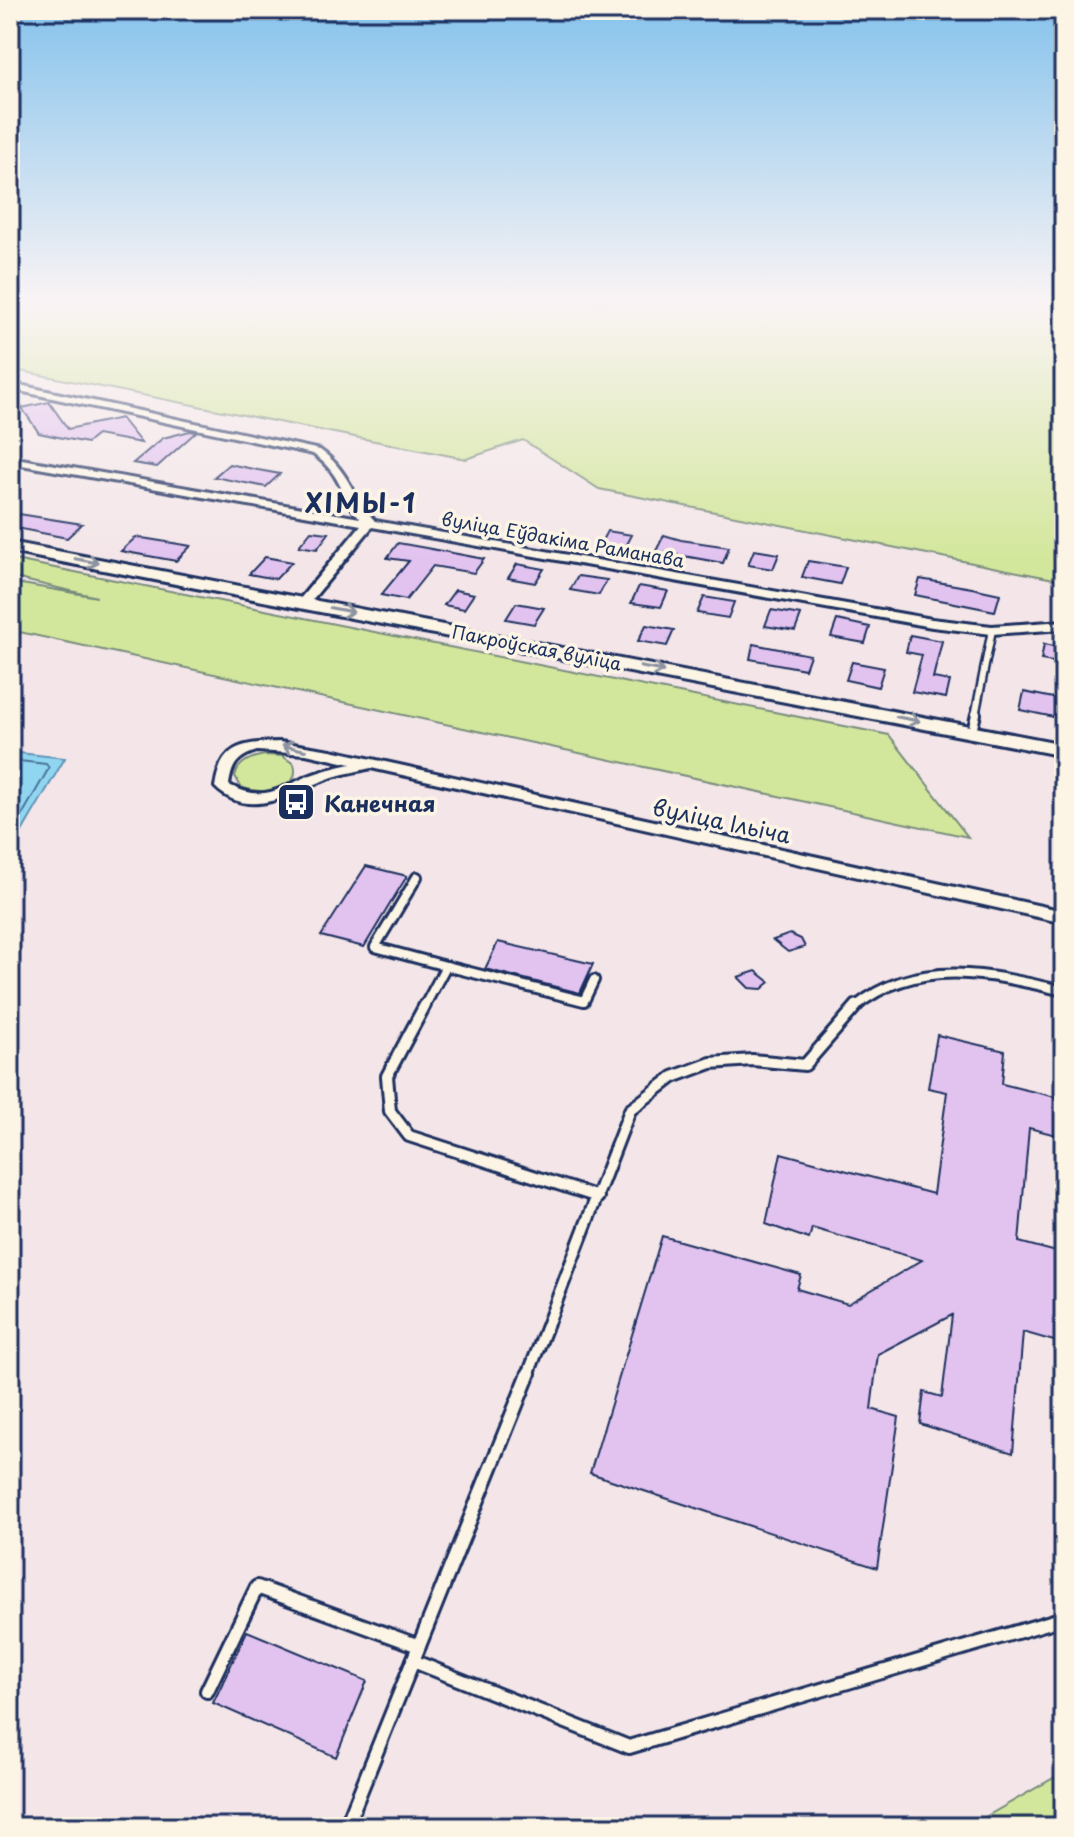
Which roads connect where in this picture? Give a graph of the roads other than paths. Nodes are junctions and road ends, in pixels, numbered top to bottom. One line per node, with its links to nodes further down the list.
1 (13, 387): 3 (street)
2 (10, 460): 3 (street, вуліца Еўдакіма Раманава)
3 (370, 522): 5 (street); 7 (street, вуліца Еўдакіма Раманава)
4 (10, 547): 5 (street, Пакроўская вуліца, one-way to 5)
5 (303, 603): 8 (street, Пакроўская вуліца, one-way to 8)
6 (1064, 625): 7 (street, вуліца Еўдакіма Раманава)
7 (992, 630): 8 (lane)
8 (972, 732): 9 (street, Пакроўская вуліца)
9 (1064, 750)
10 (371, 764): 10 (street, вуліца Ільіча, one-way to 10); 12 (street, вуліца Ільіча)
11 (417, 877): 13 (lane)
12 (1064, 917)
13 (446, 966): 14 (lane); 16 (lane)
14 (594, 980)
15 (1064, 991): 16 (lane)
16 (598, 1197): 18 (lane)
17 (1064, 1618): 19 (lane)
18 (419, 1646): 19 (lane); 20 (lane)
19 (413, 1661): 21 (lane)
20 (207, 1691)
21 (346, 1827)

